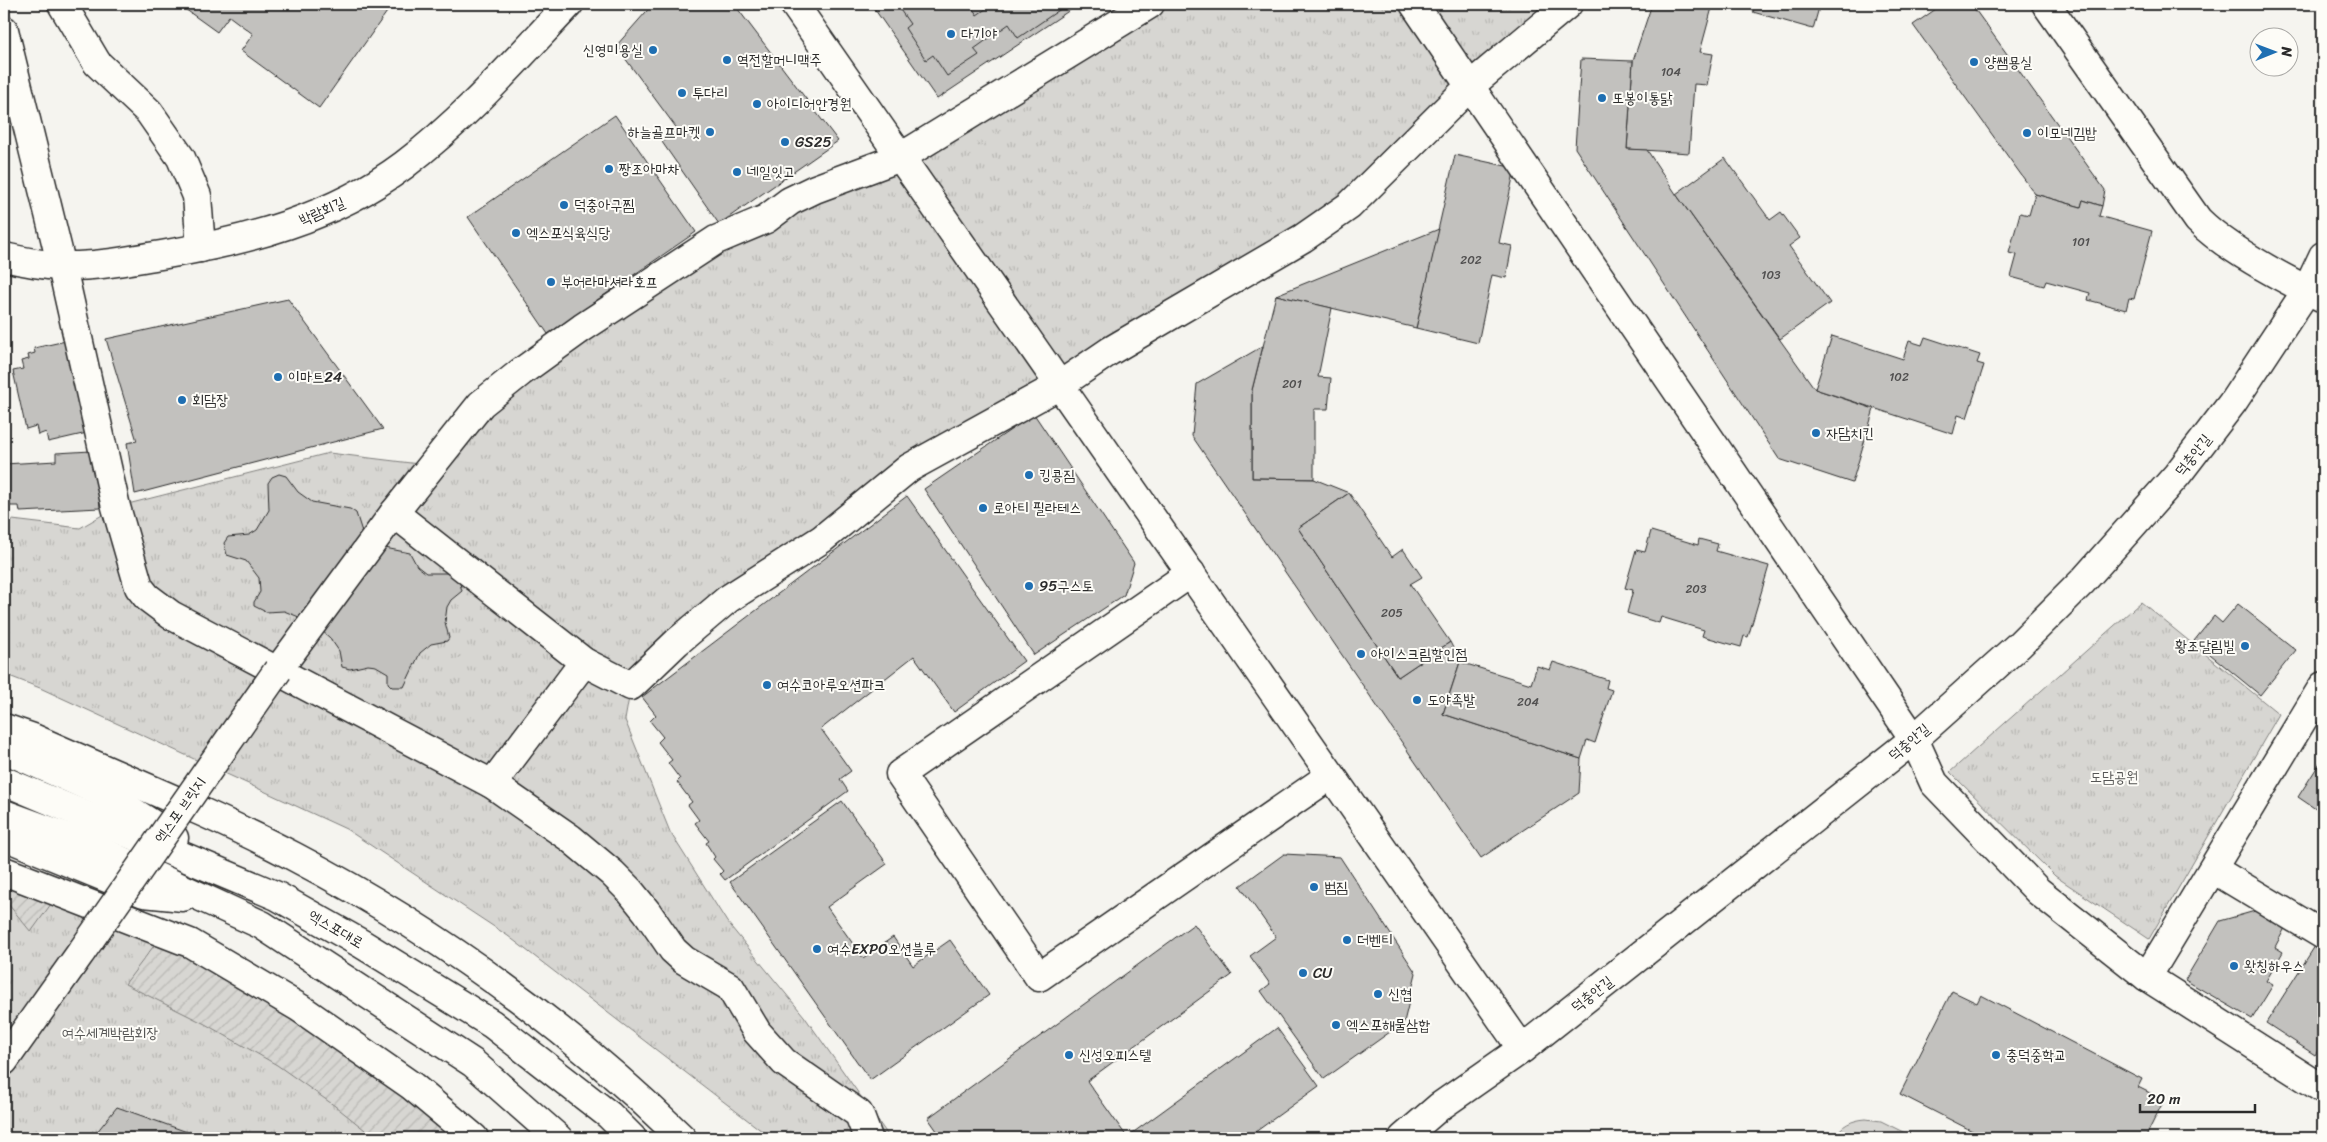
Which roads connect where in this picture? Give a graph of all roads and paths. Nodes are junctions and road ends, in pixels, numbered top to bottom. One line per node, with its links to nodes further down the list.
1 (62, 4): 11 (street)
2 (570, 4): 11 (street, 박람회길)
3 (794, 4): 10 (street)
4 (1150, 4): 10 (street, 엑스포 브릿지)
5 (1414, 4): 9 (street)
6 (1568, 4): 9 (street)
7 (2046, 4): 15 (street)
8 (4, 30): 14 (street)
9 (1470, 86): 16 (street); 23 (street)
10 (901, 157): 16 (street); 17 (street, 엑스포 브릿지)
11 (201, 248): 14 (street, 박람회길)
12 (2323, 256): 15 (street, 덕충안길)
13 (4, 258): 14 (street, 박람회길)
14 (62, 266): 20 (street)
15 (2315, 294): 23 (street, 덕충안길)
16 (1060, 385): 18 (street); 19 (street)
17 (394, 513): 19 (street); 20 (street, 엑스포 브릿지)
18 (1191, 573): 25 (street); 25 (street)
19 (584, 662): 27 (street)
20 (278, 670): 27 (street); 37 (street, 엑스포 브릿지, bridge)
21 (2323, 686): 30 (street)
22 (4, 728): 42 (street)
23 (1914, 739): 35 (street); 36 (street, 덕충안길)
24 (4, 750): 32 (street)
25 (1331, 775): 36 (street)
26 (4, 781): 32 (street, 엑스포대로)
27 (492, 784): 43 (street)
28 (4, 814): 33 (street)
29 (4, 836): 33 (street)
30 (2213, 869): 34 (street); 35 (street)
31 (4, 871): 39 (street)
32 (234, 876): 41 (street, 엑스포대로)
33 (207, 900): 40 (street)
34 (2323, 935)
35 (2147, 977): 38 (street)
36 (1522, 1049): 44 (street, 덕충안길)
37 (4, 1061)
38 (2323, 1089)
39 (474, 1138)
40 (558, 1138)
41 (632, 1138)
42 (682, 1138)
43 (868, 1138)
44 (1403, 1138)

